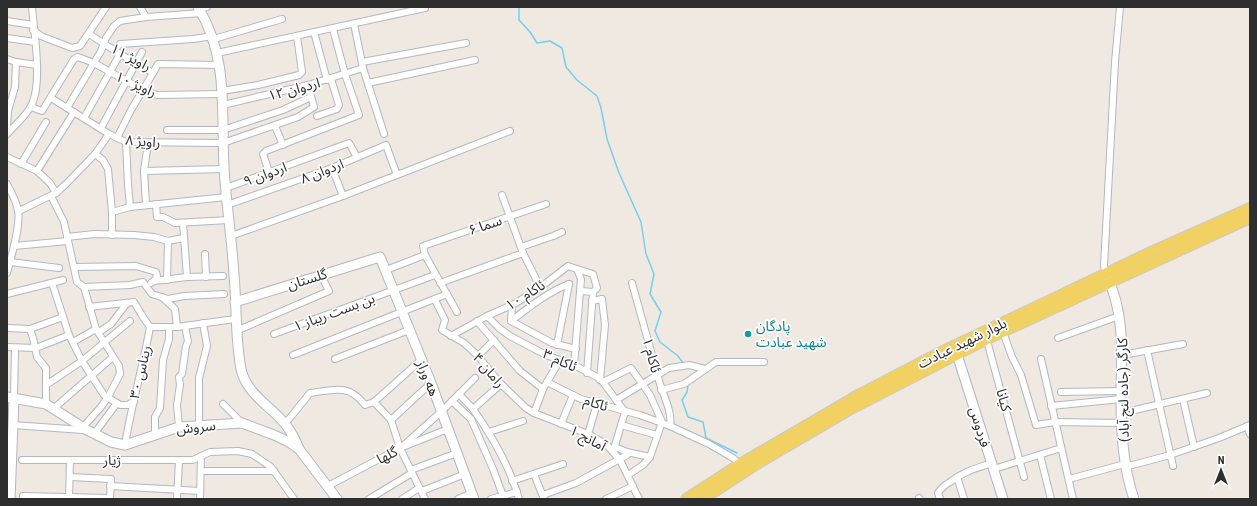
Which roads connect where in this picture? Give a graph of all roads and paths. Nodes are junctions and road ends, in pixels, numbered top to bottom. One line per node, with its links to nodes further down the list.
1 (32, 7): 11 (street)
2 (106, 7): 14 (street)
3 (140, 7): 7 (street)
4 (1120, 7): 115 (street)
5 (426, 8): 10 (street)
6 (202, 9): 7 (street); 16 (street)
7 (146, 17): 19 (street)
8 (282, 19): 16 (street)
9 (7, 21): 11 (street)
10 (354, 24): 12 (street); 32 (street)
11 (33, 28): 14 (street); 18 (street)
12 (333, 29): 13 (street); 35 (street)
13 (314, 32): 15 (street); 36 (street)
14 (89, 34): 19 (street, راویژ ۱۱)
15 (297, 36): 23 (street); 41 (street, راویژ ۱۰)
16 (213, 37): 21 (street); 23 (street)
17 (7, 38): 18 (street)
18 (35, 42): 30 (street)
19 (104, 43): 21 (street, راویژ ۱۱); 28 (street)
20 (466, 43): 32 (street, اردوان ۱۲)
21 (114, 50): 24 (street, راویژ ۱۱)
22 (142, 52): 29 (street)
23 (217, 53): 31 (street)
24 (120, 54): 29 (street, راویژ ۱۱); 33 (street)
25 (7, 58): 27 (street)
26 (475, 60): 38 (street)
27 (16, 62): 30 (street); 43 (street)
28 (94, 63): 33 (street, راویژ ۱۰); 44 (street, راویژ ۱۰); 47 (street)
29 (136, 63): 34 (street, راویژ ۱۱); 37 (street)
30 (37, 65): 46 (street)
31 (220, 65): 34 (street, راویژ ۱۱); 41 (street)
32 (362, 65): 35 (street, اردوان ۱۲); 38 (street)
33 (110, 72): 37 (street, راویژ ۱۰); 51 (street)
34 (153, 73): 40 (street)
35 (345, 74): 36 (street, اردوان ۱۲); 66 (street)
36 (329, 79): 39 (street, اردوان ۱۲); 50 (street)
37 (128, 80): 40 (street, راویژ ۱۰); 55 (street)
38 (368, 83): 61 (street)
39 (308, 86): 42 (street); 45 (street, اردوان ۱۲)
40 (143, 90): 41 (street, راویژ ۱۰); 62 (street)
41 (222, 93): 45 (street)
42 (311, 97): 53 (street, راویژ ۸); 57 (street)
43 (9, 98): 48 (street)
44 (50, 98): 46 (street); 47 (street, راویژ ۸)
45 (223, 105): 57 (street)
46 (31, 106): 59 (street)
47 (67, 108): 49 (street, راویژ ۸)
48 (8, 111): 54 (street)
49 (74, 112): 51 (street, راویژ ۸); 73 (street)
50 (317, 116)
51 (84, 118): 55 (street, راویژ ۸)
52 (46, 122): 70 (street)
53 (274, 126): 65 (street, راویژ ۸); 66 (street)
54 (7, 128)
55 (100, 128): 60 (street, راویژ ۸)
56 (167, 130): 57 (street)
57 (223, 130): 65 (street)
58 (510, 131): 76 (street)
59 (7, 134)
60 (109, 134): 62 (street, راویژ ۸); 67 (street)
61 (384, 134)
62 (117, 138): 63 (street, راویژ ۸)
63 (126, 142): 64 (street, راویژ ۸); 85 (street)
64 (148, 143): 65 (street, راویژ ۸); 74 (street)
65 (223, 143): 71 (street)
66 (283, 145): 75 (street)
67 (95, 154): 78 (street); 88 (street)
68 (7, 157): 70 (street)
69 (357, 157): 72 (street, اردوان ۸); 75 (street, اردوان ۹); 76 (street, اردوان ۸)
70 (21, 164): 73 (street)
71 (224, 168): 74 (street); 80 (street)
72 (332, 168): 80 (street, اردوان ۸); 81 (street)
73 (37, 171): 78 (street)
74 (144, 171): 84 (street)
75 (270, 172): 80 (street, اردوان ۹)
76 (397, 175): 81 (street)
77 (7, 184): 87 (street)
78 (54, 194): 87 (street); 97 (street)
79 (502, 195): 89 (street)
80 (226, 196): 82 (street); 91 (street)
81 (343, 196): 95 (street)
82 (156, 204): 84 (street); 92 (street)
83 (546, 204): 89 (street, سما ۶)
84 (146, 205): 85 (street)
85 (130, 207): 88 (street)
86 (1250, 208): 115 (main road, بلوار شهید عبادت)
87 (18, 211): 99 (street)
88 (112, 212): 94 (street)
89 (510, 217): 100 (street); 102 (street, سما ۶)
90 (1250, 218): 115 (main road, بلوار شهید عبادت)
91 (229, 220): 92 (street); 95 (street)
92 (183, 223): 96 (street)
93 (562, 232): 100 (street)
94 (112, 234): 97 (street); 98 (street)
95 (231, 236): 135 (street)
96 (184, 238): 98 (street); 113 (street)
97 (68, 239): 99 (street); 105 (street)
98 (168, 241): 117 (street)
99 (14, 246): 104 (street)
100 (522, 250): 120 (street); 124 (street)
101 (204, 254): 114 (street)
102 (424, 255): 108 (street); 111 (street)
103 (380, 257): 108 (street, هه وراز); 110 (street, گلستان)
104 (9, 259): 106 (street); 109 (street)
105 (74, 267): 118 (street); 123 (street)
106 (59, 268)
107 (577, 269): 124 (street, ئاکام ۱۰); 126 (street); 127 (street)
108 (386, 270): 125 (street, هه وراز)
109 (7, 272)
110 (321, 275): 135 (street, گلستان); 161 (street)
111 (435, 275): 120 (street); 125 (street, بن بست ریباز ۱)
112 (223, 276): 114 (street)
113 (187, 277): 114 (street); 117 (street)
114 (206, 277)
115 (1108, 278): 144 (street, کارگر (جاده لنج آباد)); 162 (main road, بلوار شهید عبادت); 166 (main road, بلوار شهید عبادت)
116 (63, 280): 119 (street)
117 (168, 280): 118 (street)
118 (154, 281): 122 (street)
119 (52, 283): 128 (street); 145 (street)
120 (440, 283): 130 (street)
121 (632, 283): 192 (street, ئاکام ۱)
122 (147, 286): 123 (street); 131 (street)
123 (84, 287): 139 (street)
124 (540, 287): 137 (street, ئاکام ۱۰)
125 (394, 291): 141 (street, هه وراز); 163 (street, بن بست ریباز ۱)
126 (581, 291): 127 (street); 138 (street)
127 (593, 292): 134 (street)
128 (7, 294)
129 (224, 294): 131 (street)
130 (447, 294): 132 (street); 142 (street)
131 (161, 296): 154 (street)
132 (435, 300): 141 (street); 165 (street, رامان ۴)
133 (566, 301): 138 (street); 149 (street); 172 (street)
134 (592, 301): 140 (street); 160 (street)
135 (235, 302): 146 (street)
136 (127, 303): 139 (street); 152 (street, ریناس ۳۰); 157 (street)
137 (512, 305): 143 (street, ئاکام ۱۰); 149 (street)
138 (580, 305): 140 (street); 176 (street)
139 (89, 307): 157 (street)
140 (592, 308): 159 (street)
141 (402, 311): 158 (street, هه وراز); 179 (street)
142 (456, 312)
143 (487, 316): 148 (street, ئاکام ۱۰); 186 (street, ئاکام ۳)
144 (1120, 316): 167 (street); 180 (street, کارگر (جاده لنج آباد))
145 (63, 317): 156 (street); 164 (street)
146 (235, 319): 150 (street); 161 (street)
147 (130, 321): 170 (street)
148 (477, 321): 165 (street, ئاکام ۱۰); 168 (street)
149 (511, 321): 172 (street)
150 (203, 323): 151 (street); 236 (street)
151 (186, 326): 154 (street); 240 (street)
152 (150, 327): 153 (street); 212 (street, ریناس ۳۰)
153 (169, 327): 154 (street); 244 (street)
154 (177, 327)
155 (7, 328): 156 (street)
156 (30, 329): 175 (street)
157 (98, 330): 169 (street); 170 (street)
158 (409, 330): 183 (street); 185 (street, هه وراز)
159 (590, 330): 160 (street); 191 (street)
160 (604, 330): 195 (street)
161 (236, 331): 233 (street)
162 (1003, 332): 166 (main road, بلوار شهید عبادت); 230 (street)
163 (274, 334)
164 (69, 335): 169 (street); 175 (street)
165 (451, 336): 181 (street, رامان ۴)
166 (986, 336): 177 (main road, بلوار شهید عبادت); 264 (street, کیانا)
167 (1058, 338)
168 (494, 340): 181 (street); 201 (street)
169 (73, 342): 187 (street)
170 (105, 343): 182 (street); 187 (street)
171 (1183, 344): 178 (street)
172 (557, 345): 176 (street)
173 (7, 347): 174 (street)
174 (15, 348): 175 (street); 209 (street)
175 (36, 348): 200 (street)
176 (576, 349): 189 (street)
177 (956, 350): 220 (main road, بلوار شهید عبادت); 268 (street, فردوس)
178 (1147, 350): 180 (street); 218 (street)
179 (293, 355)
180 (1122, 355): 207 (street, کارگر (جاده لنج آباد))
181 (478, 356): 198 (street, رامان ۴)
182 (113, 357): 193 (street); 208 (street)
183 (335, 358)
184 (1041, 359): 221 (street)
185 (421, 360): 197 (street, هه وراز); 214 (street)
186 (560, 360): 189 (street, ئاکام ۳); 196 (street)
187 (82, 361): 193 (street); 200 (street)
188 (764, 362): 190 (street)
189 (574, 365): 191 (street, ئاکام ۳)
190 (706, 369): 192 (street); 202 (street)
191 (587, 373): 195 (street, ئاکام ۳)
192 (657, 374): 199 (street); 202 (street, ئاکام ۱)
193 (92, 376): 208 (street); 219 (street)
194 (475, 378): 205 (street)
195 (601, 381): 199 (street); 211 (street, ئاکام ۳)
196 (547, 382): 201 (street); 206 (street, ئاکام)
197 (431, 383): 223 (street, هه وراز); 227 (street)
198 (501, 384): 222 (street); 226 (street, رامان ۴)
199 (642, 384): 211 (street); 229 (street)
200 (46, 385): 219 (street)
201 (544, 389): 226 (street)
202 (661, 390): 239 (street, ئاکام ۱)
203 (1061, 392): 207 (street)
204 (1207, 393): 210 (street)
205 (460, 394): 213 (street); 222 (street)
206 (573, 395): 217 (street, ئاکام); 234 (street)
207 (1120, 395): 221 (street); 225 (street, کارگر (جاده لنج آباد))
208 (108, 397): 215 (street); 242 (street)
209 (10, 398): 219 (street); 235 (street)
210 (1183, 399): 218 (street); 249 (street)
211 (616, 400): 224 (street, ئاکام ۳)
212 (134, 401): 215 (street); 248 (street, ریناس ۳۰)
213 (452, 401): 223 (street); 290 (street)
214 (374, 402): 227 (street); 233 (street)
215 (117, 403): 242 (street)
216 (223, 404): 232 (street)
217 (597, 404): 224 (street, ئاکام); 245 (street)
218 (1159, 404): 225 (street); 257 (street)
219 (50, 406): 242 (street)
220 (847, 406): 266 (main road, بلوار شهید عبادت); 309 (main road, بلوار شهید عبادت)
221 (1051, 406): 230 (street)
222 (473, 409): 243 (street)
223 (442, 411): 241 (street, هه وراز); 250 (street)
224 (625, 412): 229 (street, ئاکام); 237 (street)
225 (1122, 412): 231 (street, کارگر (جاده لنج آباد))
226 (534, 413): 234 (street, آمانج ۱)
227 (391, 420): 250 (street)
228 (523, 421): 243 (street)
229 (662, 422): 239 (street, ئاکام); 247 (street)
230 (1054, 422): 231 (street); 251 (street)
231 (1122, 423): 267 (street, کارگر (جاده لنج آباد))
232 (242, 424): 236 (street, سروش); 253 (street, سروش)
233 (285, 424): 253 (street)
234 (561, 424): 245 (street, آمانج ۱)
235 (13, 425): 242 (street); 295 (street)
236 (199, 425): 240 (street, سروش)
237 (621, 425): 247 (street); 252 (street)
238 (1248, 425): 246 (street); 249 (street)
239 (670, 426): 266 (street, ئاکام)
240 (178, 427): 244 (street, سروش)
241 (448, 429): 250 (street, گلها); 254 (street, هه وراز)
242 (88, 430): 248 (street)
243 (490, 432): 280 (street)
244 (155, 434): 248 (street, سروش)
245 (588, 434): 252 (street, آمانج ۱)
246 (1250, 434)
247 (657, 435): 259 (street)
248 (125, 446)
249 (1194, 446): 257 (street)
250 (400, 448): 272 (street); 282 (street, گلها)
251 (1061, 448): 256 (street); 279 (street)
252 (614, 449): 259 (street); 263 (street, آمانج ۱)
253 (298, 450): 282 (street, سروش)
254 (457, 453): 272 (street); 273 (street, هه وراز)
255 (627, 455): 263 (street)
256 (1040, 455): 264 (street); 312 (street)
257 (1170, 455): 267 (street); 269 (street)
258 (201, 456): 262 (street, ژیار); 270 (street); 271 (street, ژیار)
259 (650, 457): 275 (street)
260 (22, 460): 261 (street, ژیار)
261 (70, 460): 262 (street, ژیار); 276 (street)
262 (180, 460): 285 (street)
263 (620, 460): 275 (street, آمانج ۱); 292 (street)
264 (1020, 461): 268 (street); 278 (street, کیانا)
265 (562, 464): 274 (street)
266 (740, 464): 308 (main road, بلوار شهید عبادت)
267 (1125, 465): 279 (street); 314 (street, کارگر (جاده لنج آباد))
268 (993, 466): 277 (street); 311 (street, فردوس)
269 (1173, 466)
270 (200, 471): 271 (street); 286 (street)
271 (274, 471): 298 (street, ژیار)
272 (411, 471): 284 (street); 300 (street)
273 (464, 474): 284 (street); 289 (street, هه وراز)
274 (534, 474): 280 (street); 292 (street)
275 (628, 474): 283 (street, آمانج ۱)
276 (70, 477): 281 (street); 293 (street)
277 (957, 477): 291 (street); 310 (street)
278 (1024, 477)
279 (1069, 479): 313 (street)
280 (512, 481): 287 (street)
281 (110, 486): 285 (street); 294 (street)
282 (328, 486): 299 (street, سروش)
283 (633, 486): 306 (street); 307 (street, آمانج ۱)
284 (420, 489): 301 (street); 302 (street)
285 (177, 490): 286 (street); 296 (street)
286 (200, 491): 297 (street)
287 (517, 492): 290 (street); 305 (street)
288 (23, 496): 293 (street)
289 (473, 496): 303 (street)
290 (503, 496): 304 (street)
291 (939, 496)
292 (543, 497)
293 (69, 498): 294 (street)
294 (110, 498)
295 (10, 499)
296 (176, 499)
297 (200, 499)
298 (294, 499)
299 (337, 499)
300 (369, 499)
301 (402, 499)
302 (425, 499)
303 (458, 499)
304 (491, 499)
305 (519, 499)
306 (606, 499)
307 (639, 499)
308 (686, 499)
309 (703, 499)
310 (964, 499)
311 (1003, 499)
312 (1051, 499)
313 (1073, 499)
314 (1134, 499)

